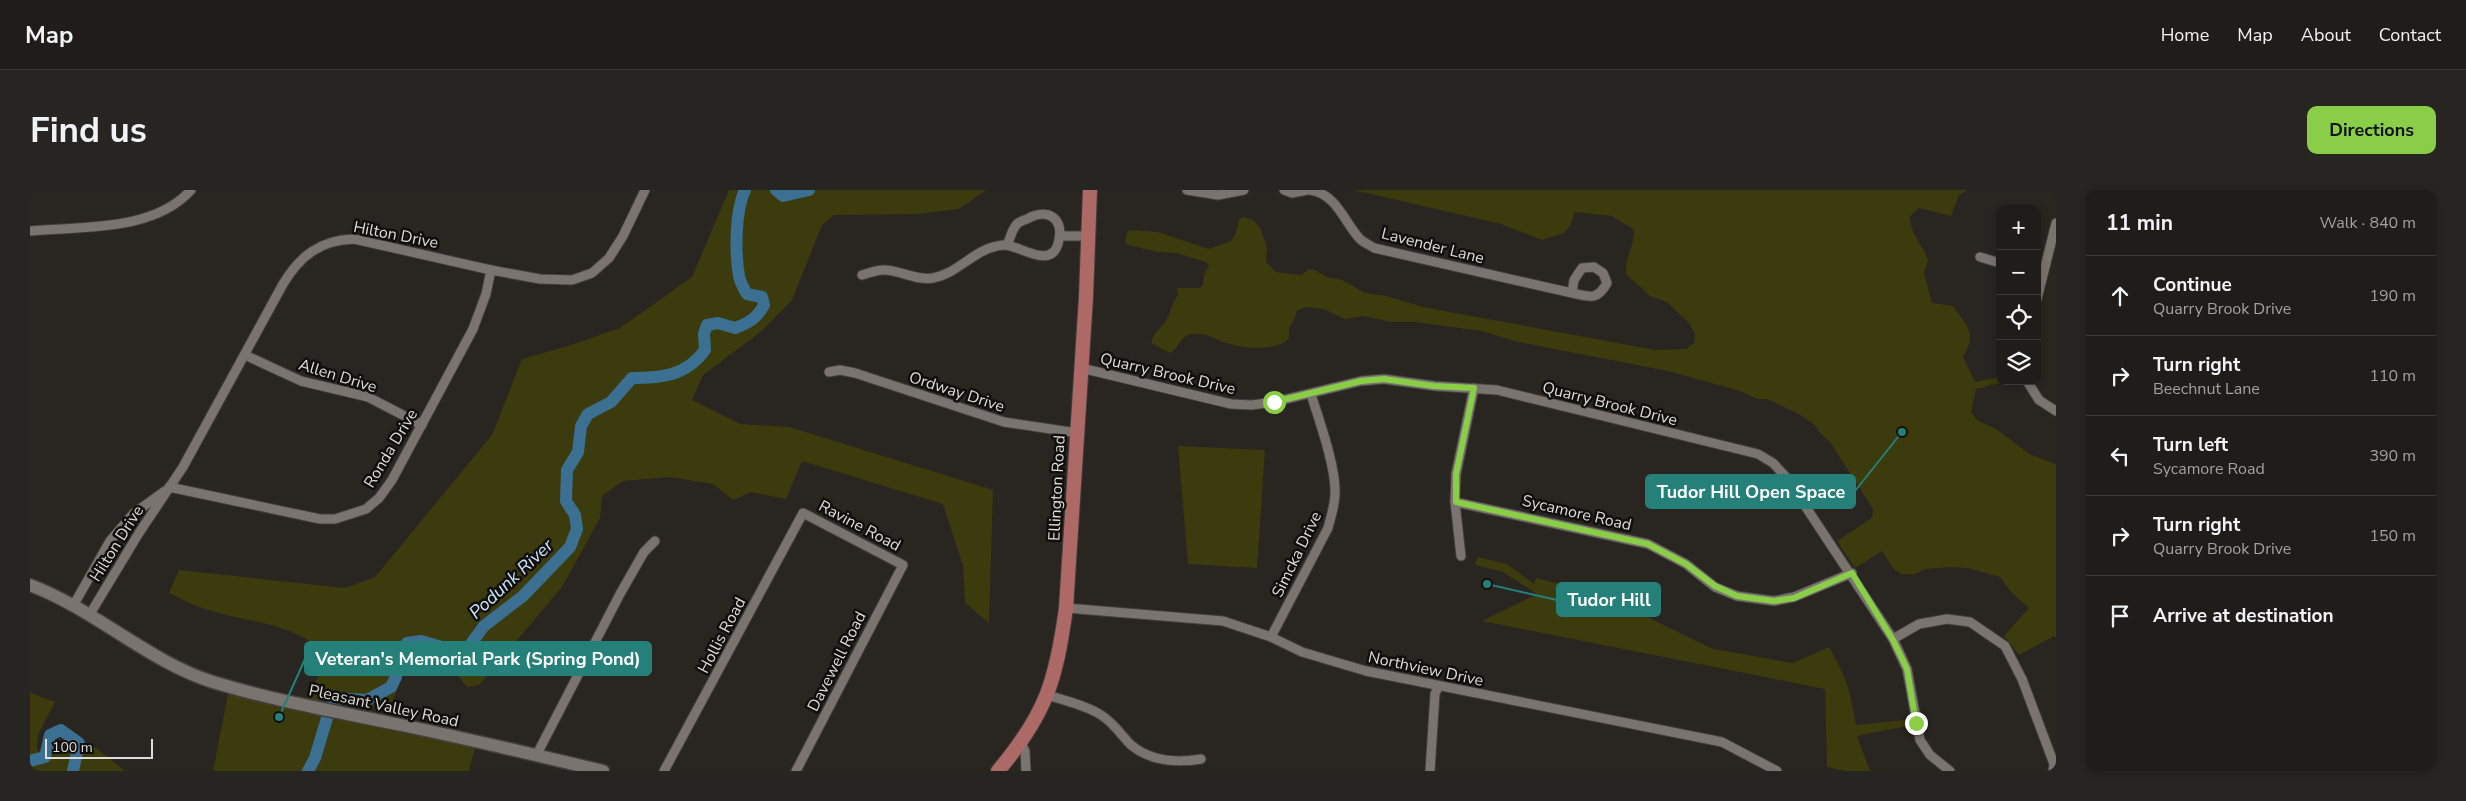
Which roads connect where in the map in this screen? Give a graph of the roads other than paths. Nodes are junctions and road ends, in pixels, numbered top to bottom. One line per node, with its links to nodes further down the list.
1 (191, 190): 9 (street)
2 (645, 190): 15 (street, Hilton Drive)
3 (1090, 190): 11 (main road, Ellington Road)
4 (1187, 190): 5 (street)
5 (1244, 190)
6 (1308, 190): 7 (street, Lavender Lane); 18 (street, Lavender Lane)
7 (1288, 191)
8 (2056, 223): 16 (street)
9 (30, 231)
10 (1060, 236): 11 (street); 12 (street); 12 (street)
11 (1088, 236): 20 (main road, Ellington Road)
12 (1007, 245): 17 (street)
13 (1980, 257): 14 (street)
14 (1996, 262)
15 (491, 270): 19 (street, Hilton Drive); 26 (street, Ronda Drive)
16 (2041, 272)
17 (862, 275)
18 (1572, 293)
19 (245, 355): 26 (street, Allen Drive); 28 (street, Hilton Drive)
20 (1081, 368): 24 (street, Quarry Brook Drive); 27 (main road, Ellington Road)
21 (829, 372): 27 (street, Ordway Drive)
22 (2030, 385): 25 (street)
23 (1474, 388): 24 (street, Quarry Brook Drive); 29 (street); 34 (street, Quarry Brook Drive)
24 (1310, 394): 39 (street, Simcka Drive)
25 (2056, 411)
26 (422, 425): 28 (street, Ronda Drive)
27 (1077, 433): 37 (main road, Ellington Road)
28 (169, 488): 36 (street, Hilton Drive); 38 (street, Hilton Drive)
29 (1456, 502): 32 (street); 34 (street, Sycamore Road)
30 (803, 513): 33 (street, Ravine Road); 47 (street, Hollis Road)
31 (655, 541): 44 (street)
32 (1461, 556)
33 (903, 564): 48 (street, Davewell Road)
34 (1852, 573): 40 (street, Quarry Brook Drive)
35 (30, 585): 36 (main road, Pleasant Valley Road)
36 (73, 606): 38 (main road, Pleasant Valley Road)
37 (1066, 608): 39 (street, Northview Drive); 42 (main road, Ellington Road)
38 (90, 614): 44 (main road, Pleasant Valley Road)
39 (1272, 637): 41 (street, Northview Drive)
40 (1893, 640): 53 (street, Quarry Brook Drive); 54 (street)
41 (1438, 687): 51 (street); 52 (street, Northview Drive)
42 (1048, 695): 43 (main road, Ellington Road); 45 (street)
43 (1021, 743): 49 (main road, Ellington Road); 50 (street)
44 (537, 754): 46 (main road, Pleasant Valley Road)
45 (1200, 759)
46 (603, 771)
47 (664, 771)
48 (796, 771)
49 (998, 771)
50 (1026, 771)
51 (1430, 771)
52 (1777, 771)
53 (1950, 771)
54 (2054, 771)

